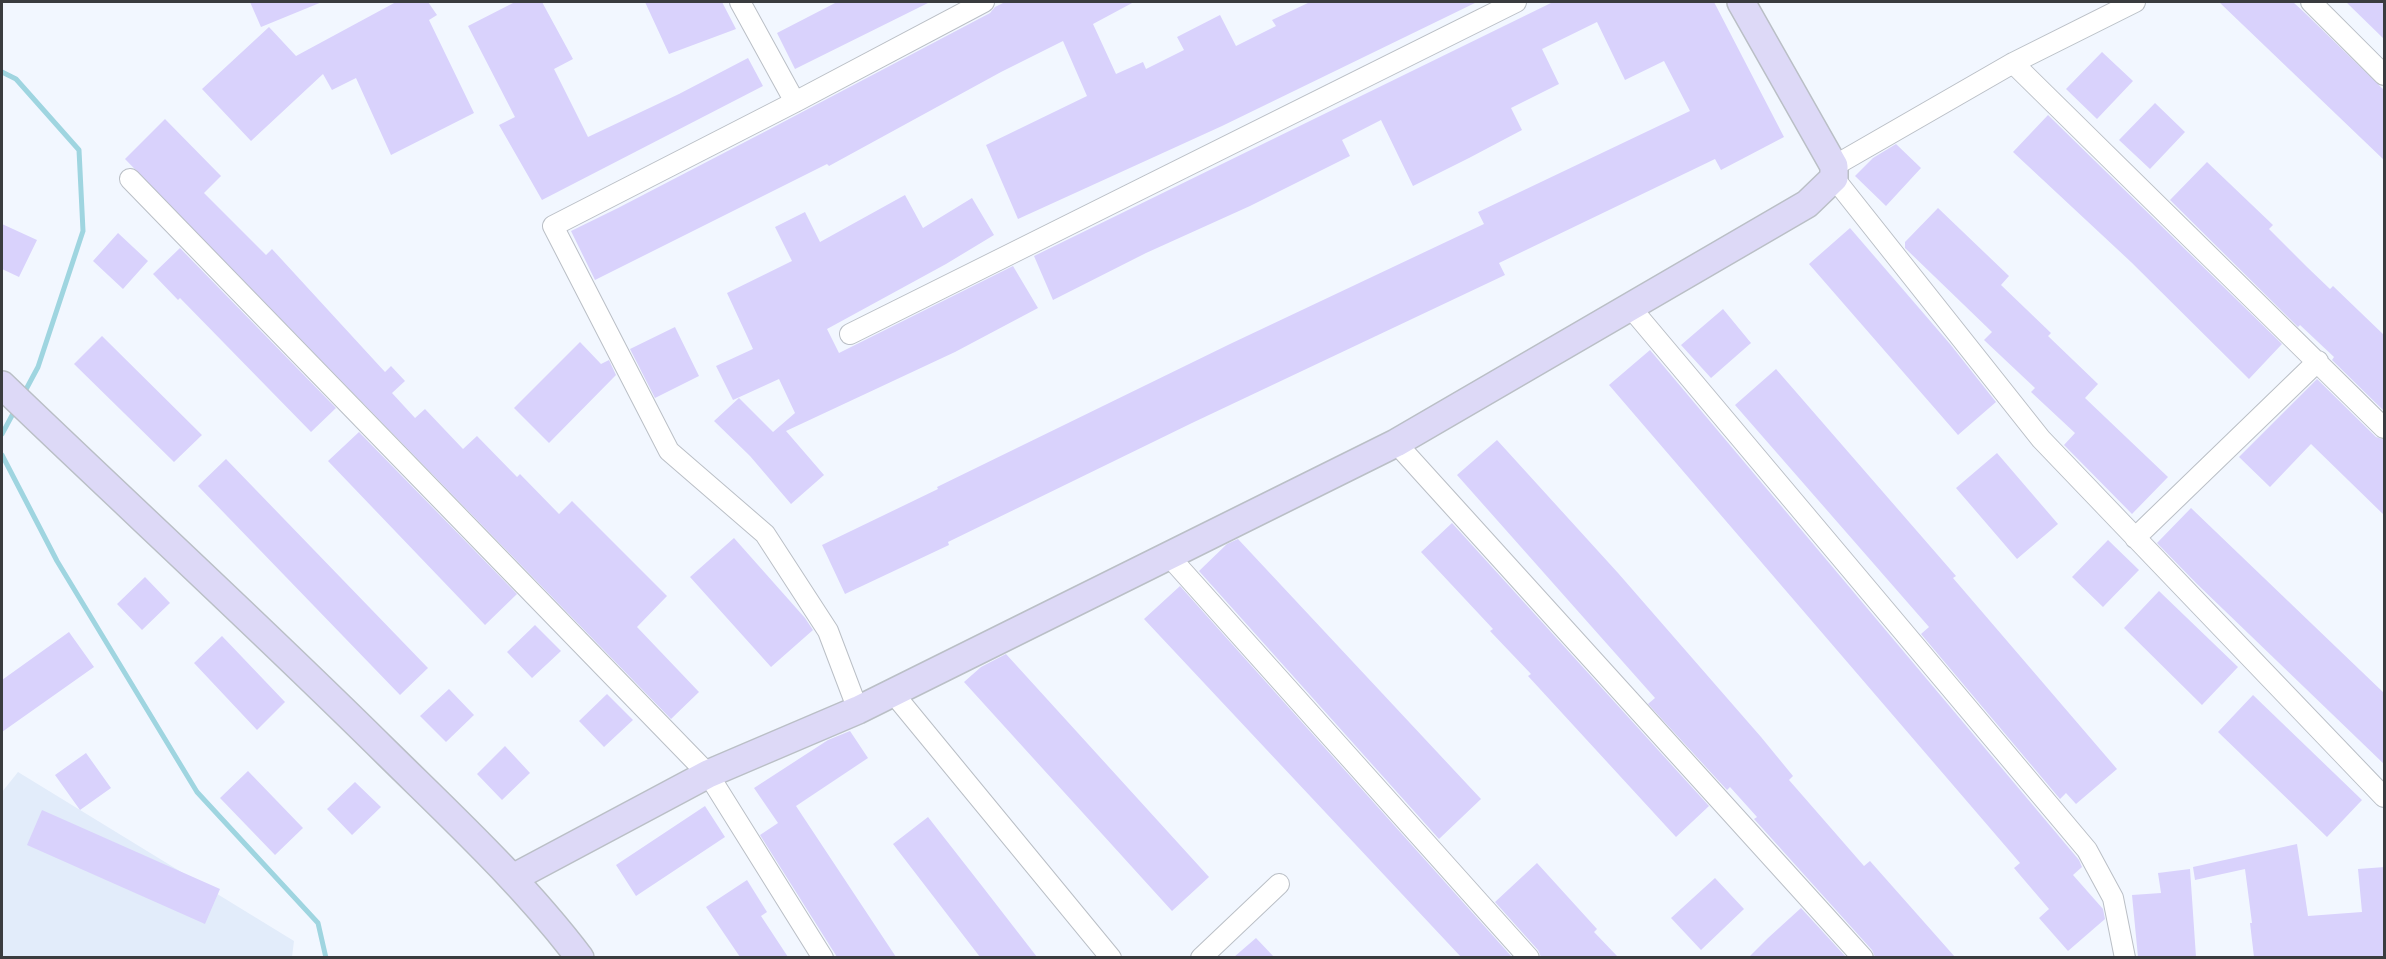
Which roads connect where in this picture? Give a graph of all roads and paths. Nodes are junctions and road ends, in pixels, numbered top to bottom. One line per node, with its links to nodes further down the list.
1 (740, 2): 9 (street)
2 (984, 2): 9 (street)
3 (1516, 2): 13 (street)
4 (1741, 2): 10 (street)
5 (2134, 2): 7 (street)
6 (2311, 2): 8 (street)
7 (2013, 63): 10 (street); 14 (street)
8 (2385, 75)
9 (795, 102): 21 (street)
10 (1834, 172): 12 (street); 18 (street)
11 (130, 179): 22 (street)
12 (1631, 308): 17 (street); 32 (street)
13 (850, 334)
14 (2318, 361): 16 (street); 18 (street)
15 (2, 385): 24 (street)
16 (2385, 428)
17 (1396, 443): 19 (street); 31 (street)
18 (2135, 538): 23 (street)
19 (1168, 555): 20 (street); 30 (street)
20 (893, 693): 21 (street); 28 (street)
21 (858, 710): 22 (street)
22 (708, 774): 24 (street); 27 (street)
23 (2385, 797)
24 (513, 878): 26 (street)
25 (1280, 884): 29 (street)
26 (580, 957)
27 (823, 957)
28 (1111, 957)
29 (1201, 957)
30 (1529, 957)
31 (1863, 957)
32 (2125, 957)

